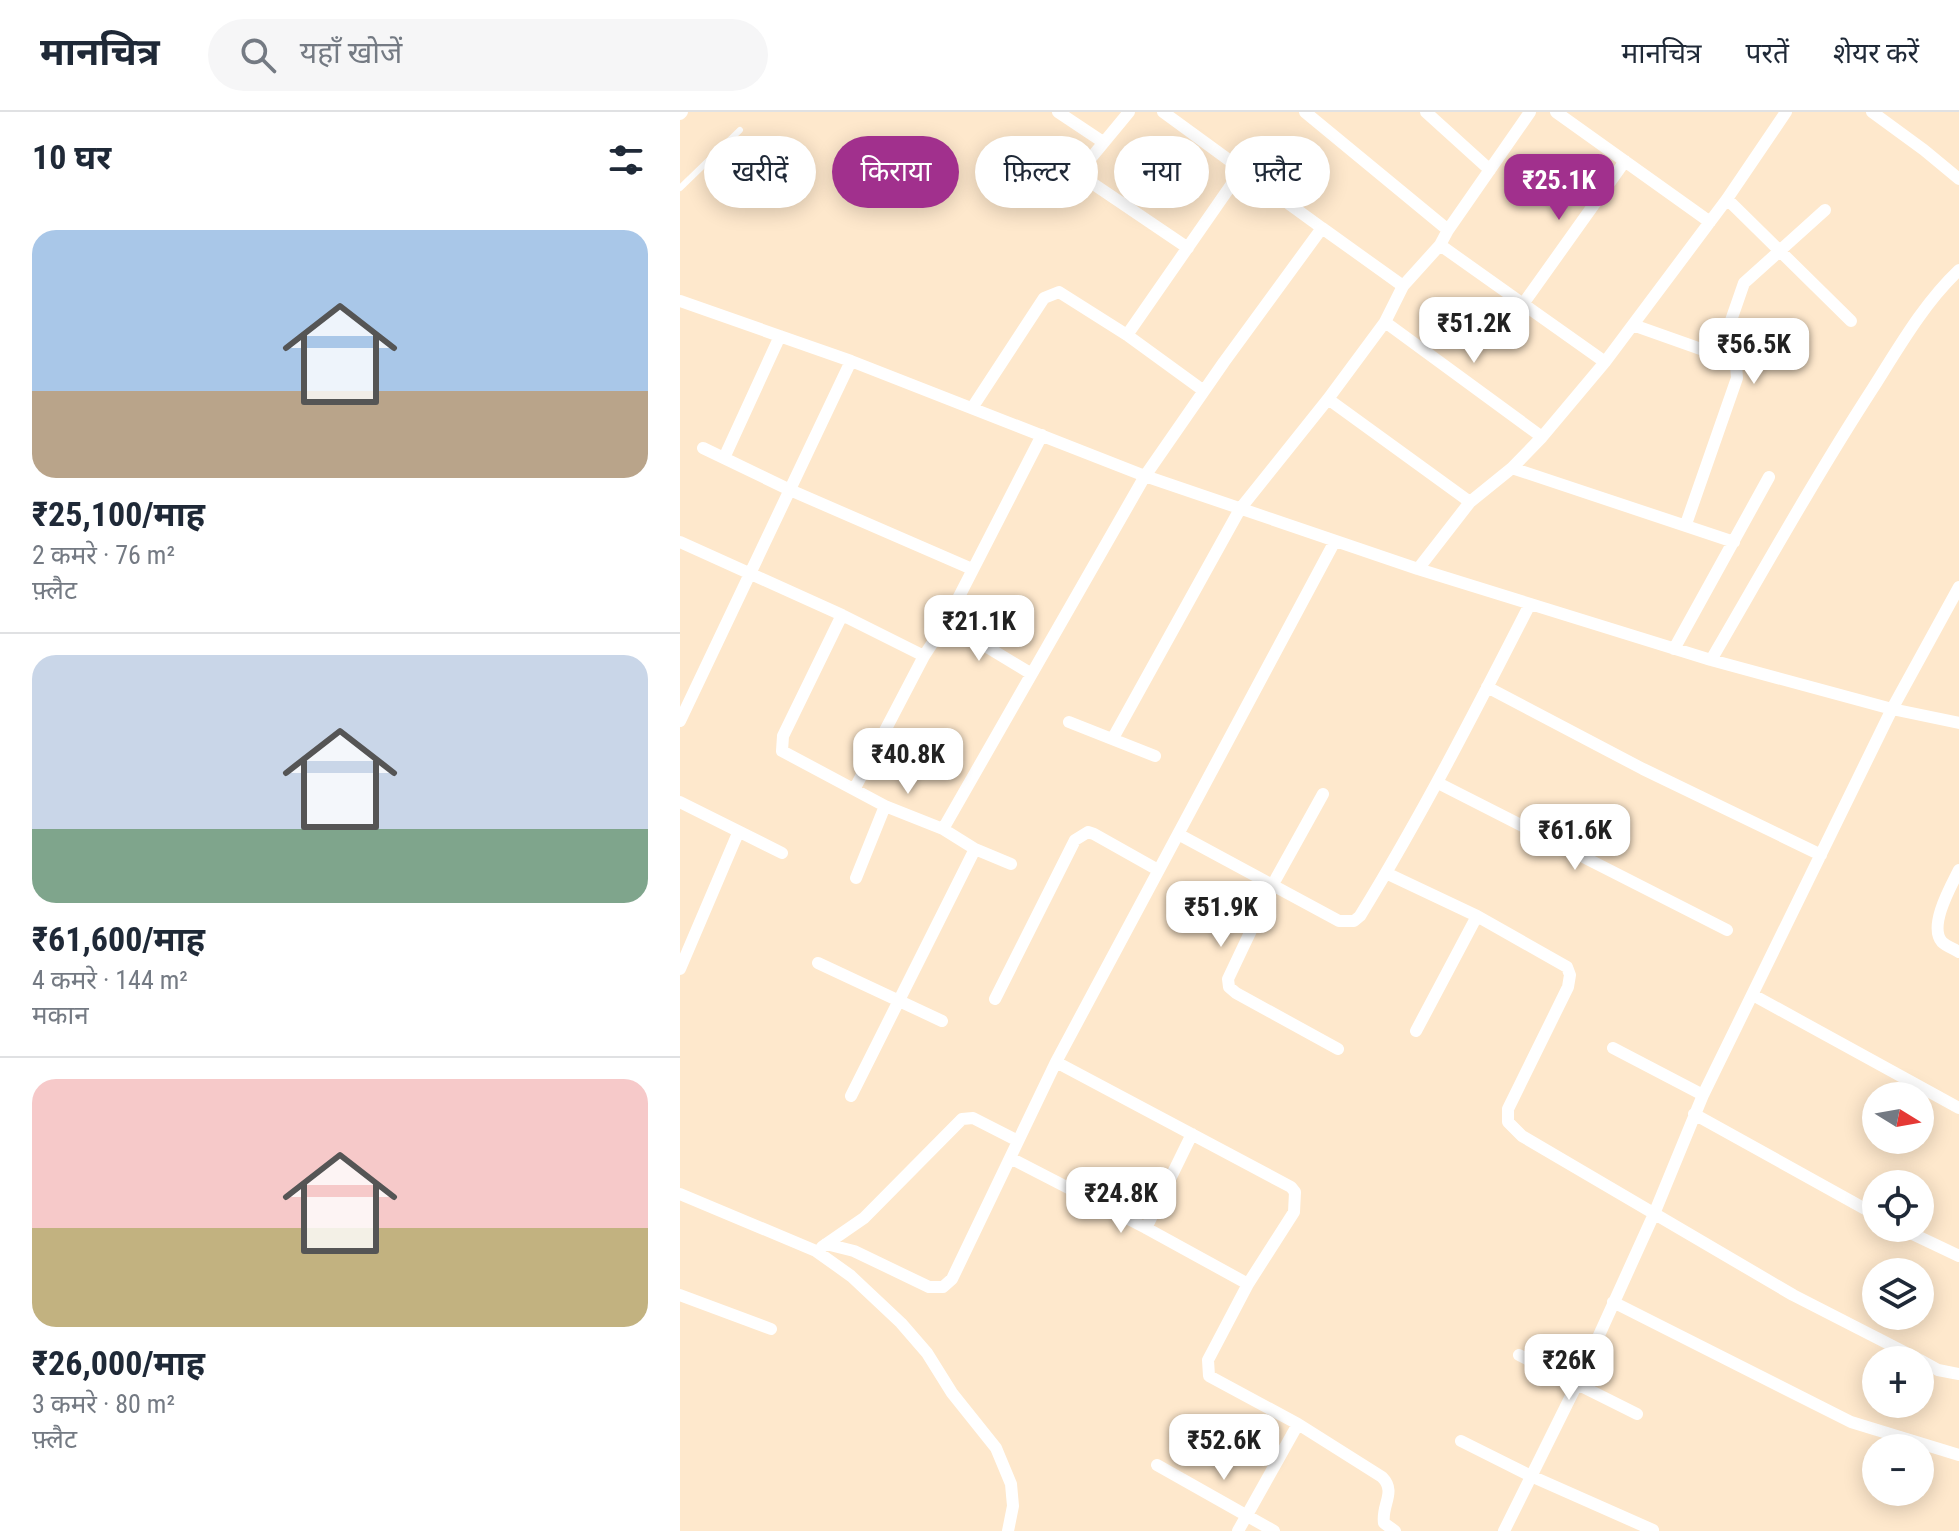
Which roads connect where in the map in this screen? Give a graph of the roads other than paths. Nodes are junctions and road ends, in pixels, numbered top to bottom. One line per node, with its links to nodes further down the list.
1 (1058, 112): 11 (street)
2 (1129, 112): 11 (street)
3 (1163, 112): 12 (street)
4 (1305, 112): 23 (street)
5 (1426, 112): 14 (street)
6 (1530, 112): 14 (street)
7 (1556, 112): 13 (street)
8 (1786, 112): 18 (street)
9 (1872, 112): 15 (street)
10 (740, 130): 16 (lane)
11 (1103, 142): 25 (street)
12 (1225, 155)
13 (1625, 161): 21 (street); 30 (street)
14 (1490, 170): 23 (street)
15 (1959, 179)
16 (680, 188)
17 (1225, 194): 25 (street)
18 (1727, 199): 21 (street); 26 (street)
19 (1296, 208): 22 (street)
20 (1825, 210): 26 (street)
21 (1710, 222): 33 (street)
22 (1322, 228): 28 (street); 39 (street)
23 (1448, 230): 24 (street)
24 (1440, 245): 28 (street); 30 (street)
25 (1188, 248): 34 (street)
26 (1778, 249): 31 (street); 36 (street)
27 (1959, 270): 65 (street)
28 (1403, 286): 32 (street)
29 (680, 301): 35 (street)
30 (1523, 304): 38 (street)
31 (1851, 321)
32 (1385, 322): 40 (street); 43 (street)
33 (1633, 325): 36 (street); 38 (street)
34 (1127, 335): 39 (street); 41 (street)
35 (780, 336): 37 (street); 45 (street)
36 (1719, 355): 52 (street)
37 (851, 361): 41 (street); 49 (street)
38 (1605, 362): 43 (street)
39 (1204, 391): 47 (street)
40 (1328, 399): 50 (street); 51 (street)
41 (972, 408): 42 (street)
42 (1042, 435): 47 (street); 56 (street)
43 (1542, 437): 46 (street)
44 (703, 448): 45 (street)
45 (724, 458): 49 (street)
46 (1512, 468): 50 (street); 52 (street)
47 (1145, 476): 51 (street); 66 (street)
48 (1769, 477): 55 (street)
49 (790, 490): 56 (street); 58 (street)
50 (1470, 502): 57 (street)
51 (1240, 509): 53 (street); 72 (street)
52 (1686, 524): 55 (street)
53 (1335, 541): 57 (street); 81 (street)
54 (680, 542): 58 (street)
55 (1734, 542): 63 (street)
56 (972, 569): 62 (street)
57 (1418, 569): 60 (street)
58 (749, 573): 61 (street); 69 (street)
59 (1959, 587): 68 (street)
60 (1530, 604): 63 (street); 67 (street)
61 (842, 615): 64 (street); 75 (street)
62 (946, 622): 64 (street); 66 (street)
63 (1674, 649): 65 (street)
64 (924, 656): 75 (street)
65 (1711, 660): 68 (street)
66 (1030, 673): 79 (street)
67 (1487, 687): 74 (street); 84 (street)
68 (1892, 709): 71 (street); 84 (street)
69 (680, 721)
70 (1069, 722): 72 (street)
71 (1959, 723)
72 (1113, 738): 73 (street)
73 (1155, 756)
74 (1438, 783): 88 (street); 92 (street)
75 (855, 788): 78 (street)
76 (1323, 794): 90 (street)
77 (680, 802): 80 (street)
78 (885, 806): 79 (street); 89 (street)
79 (943, 829): 82 (street)
80 (738, 833): 83 (street); 95 (street)
81 (1178, 834): 86 (street); 90 (street)
82 (975, 849): 85 (street); 98 (street)
83 (782, 853)
84 (1821, 855): 96 (street)
85 (1011, 864)
86 (1158, 870): 97 (street); 103 (street)
87 (1959, 870): 93 (street)
88 (1386, 873): 90 (street); 91 (street)
89 (856, 878)
90 (1273, 884): 102 (street)
91 (1477, 916): 100 (street); 113 (street)
92 (1727, 930)
93 (1959, 952)
94 (818, 963): 98 (street)
95 (681, 965)
96 (1753, 995): 104 (street); 106 (street)
97 (995, 999)
98 (898, 1003): 99 (street); 105 (street)
99 (942, 1021)
100 (1416, 1031)
101 (1613, 1048): 104 (street)
102 (1338, 1049)
103 (1056, 1062): 108 (street); 109 (street)
104 (1703, 1095): 107 (street)
105 (851, 1096)
106 (1959, 1108)
107 (1694, 1114): 112 (street); 113 (street)
108 (1192, 1134): 114 (street); 118 (street)
109 (1018, 1141): 110 (street); 116 (street)
110 (1010, 1158): 114 (street); 116 (street)
111 (680, 1194): 116 (street)
112 (1862, 1207)
113 (1654, 1214): 120 (street); 122 (street)
114 (1146, 1228): 118 (street)
115 (1930, 1242): 117 (street)
116 (821, 1247): 135 (street)
117 (1959, 1256)
118 (1248, 1284): 128 (street)
119 (680, 1295): 121 (street)
120 (1613, 1302): 126 (street); 130 (street)
121 (771, 1329)
122 (1893, 1346)
123 (1519, 1355): 126 (street)
124 (1934, 1368): 125 (street)
125 (1959, 1374)
126 (1576, 1386): 127 (street); 132 (street)
127 (1637, 1414)
128 (1298, 1424): 133 (street); 138 (street)
129 (1461, 1441): 132 (street)
130 (1959, 1455)
131 (1157, 1465): 133 (street)
132 (1531, 1476): 134 (street); 139 (street)
133 (1247, 1516): 136 (street); 137 (street)
134 (1653, 1530)
135 (1008, 1531)
136 (1238, 1531)
137 (1274, 1531)
138 (1395, 1531)
139 (1504, 1531)

